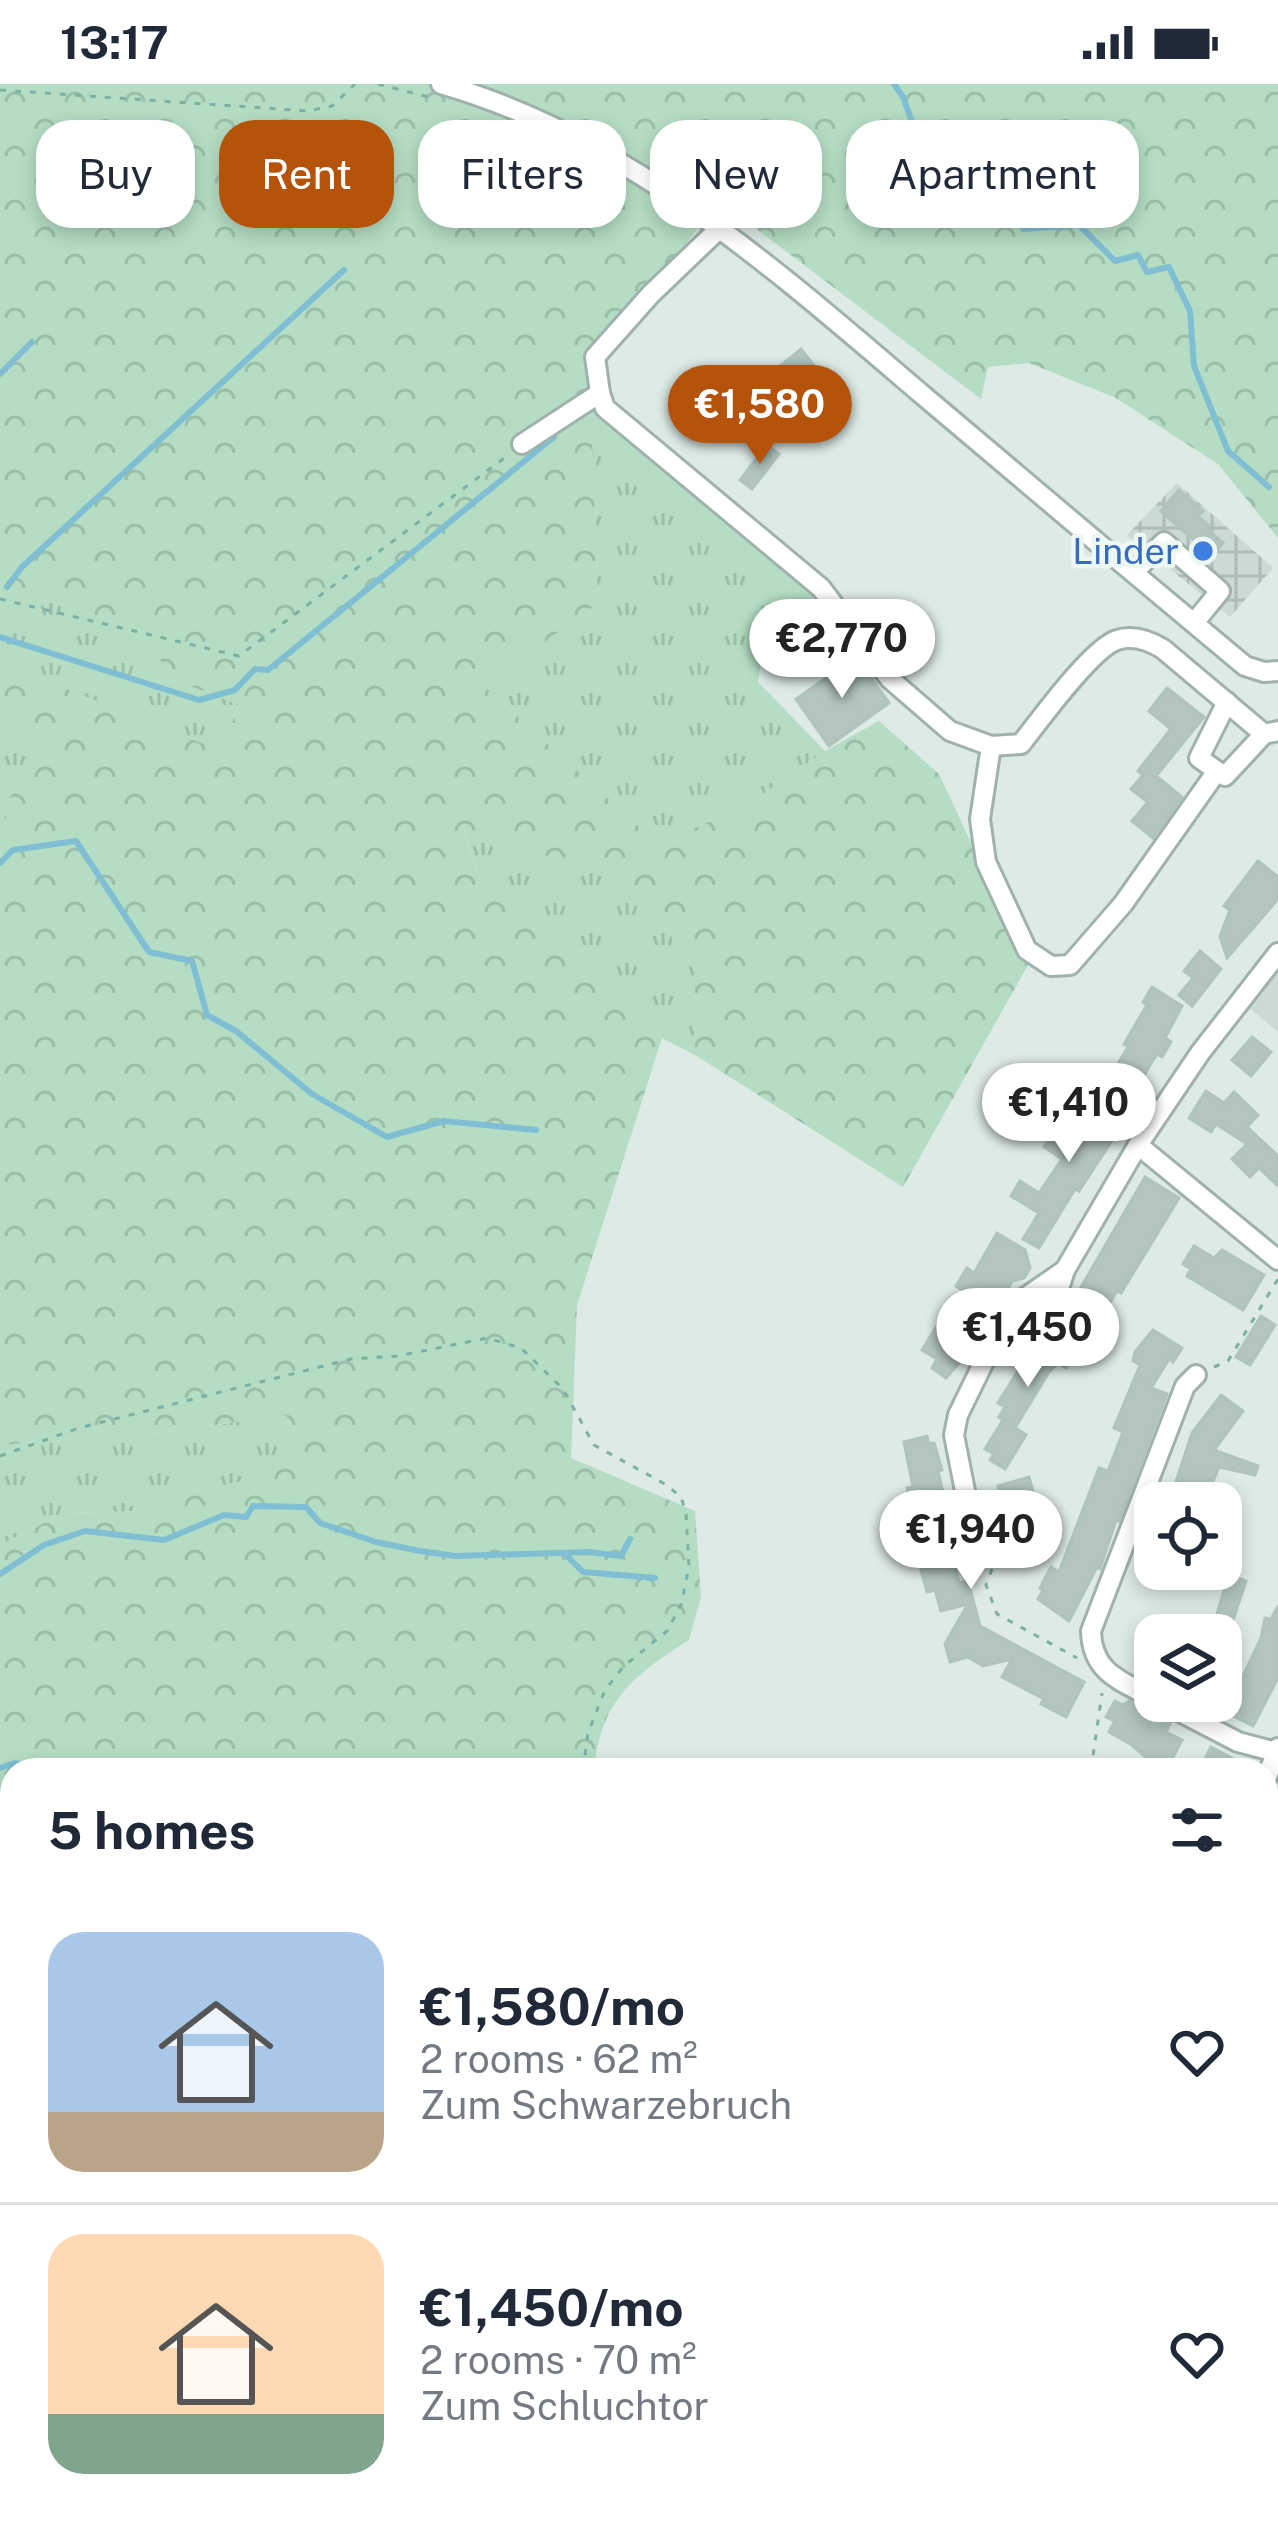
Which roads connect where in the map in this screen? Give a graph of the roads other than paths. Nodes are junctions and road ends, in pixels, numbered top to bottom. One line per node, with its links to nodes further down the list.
1 (444, 94): 2 (street)
2 (650, 181)
3 (720, 228): 5 (street)
4 (722, 228): 7 (street)
5 (600, 393): 6 (street); 12 (street)
6 (522, 445)
7 (1134, 572): 8 (street); 8 (street)
8 (1194, 622): 9 (street)
9 (1278, 671)
10 (1227, 702): 11 (street); 12 (street); 13 (street)
11 (1271, 732): 13 (street)
12 (991, 746): 13 (street)
13 (1217, 772)
14 (1278, 953): 15 (street)
15 (1138, 1145): 16 (street); 18 (street)
16 (1278, 1260)
17 (1196, 1375): 19 (street)
18 (999, 1550)
19 (1134, 1688)
20 (1199, 1722): 21 (street)
21 (1277, 1750)

